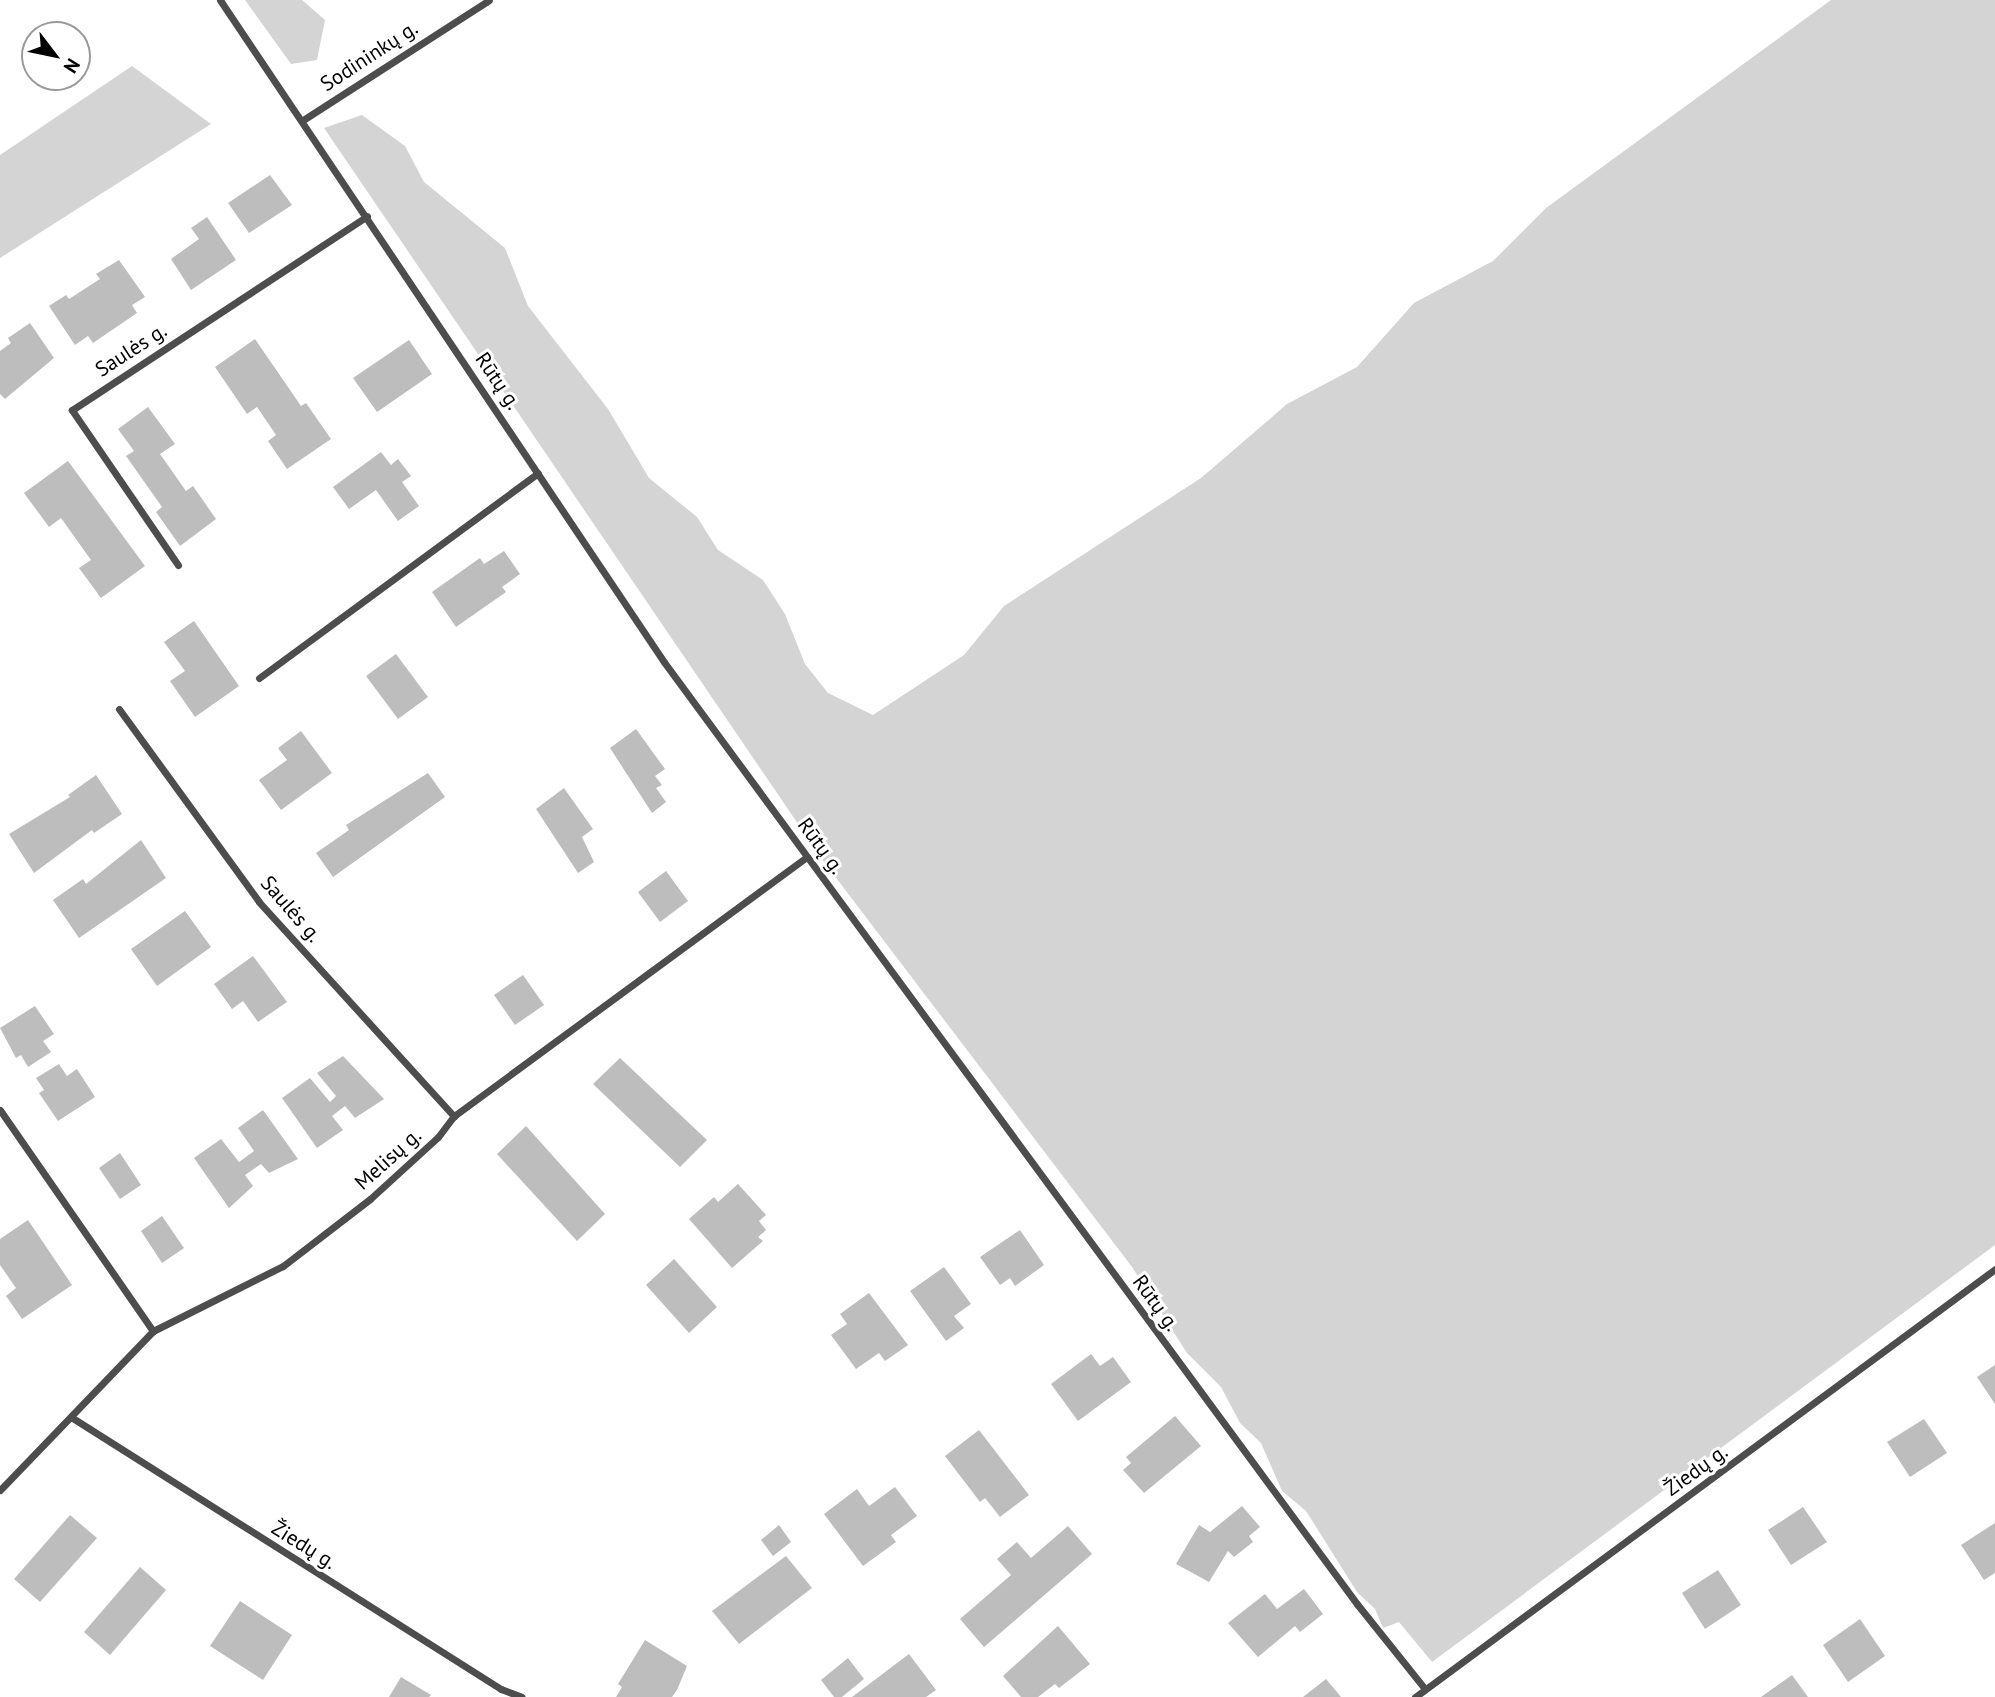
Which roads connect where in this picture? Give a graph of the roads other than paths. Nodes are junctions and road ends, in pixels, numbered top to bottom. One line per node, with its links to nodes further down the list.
1 (220, 0): 3 (street, Rūtų g.)
2 (489, 0): 3 (street, Sodininkų g.)
3 (303, 120): 4 (street, Rūtų g.)
4 (367, 216): 5 (street, Rūtų g.); 6 (street, Saulės g.)
5 (538, 473): 7 (street); 9 (street, Rūtų g.)
6 (178, 565)
7 (259, 678)
8 (119, 709): 11 (street, Saulės g.)
9 (807, 857): 11 (street, Melisų g.); 16 (street, Rūtų g.)
10 (0, 1110): 13 (street)
11 (454, 1116): 13 (street, Melisų g.)
12 (1995, 1269): 16 (street, Žiedų g.)
13 (153, 1331): 14 (street, Melisų g.)
14 (71, 1417): 15 (street, Melisų g.); 17 (street, Žiedų g.)
15 (0, 1490)
16 (1425, 1689): 18 (street, Žiedų g.)
17 (522, 1697)
18 (1415, 1697)

